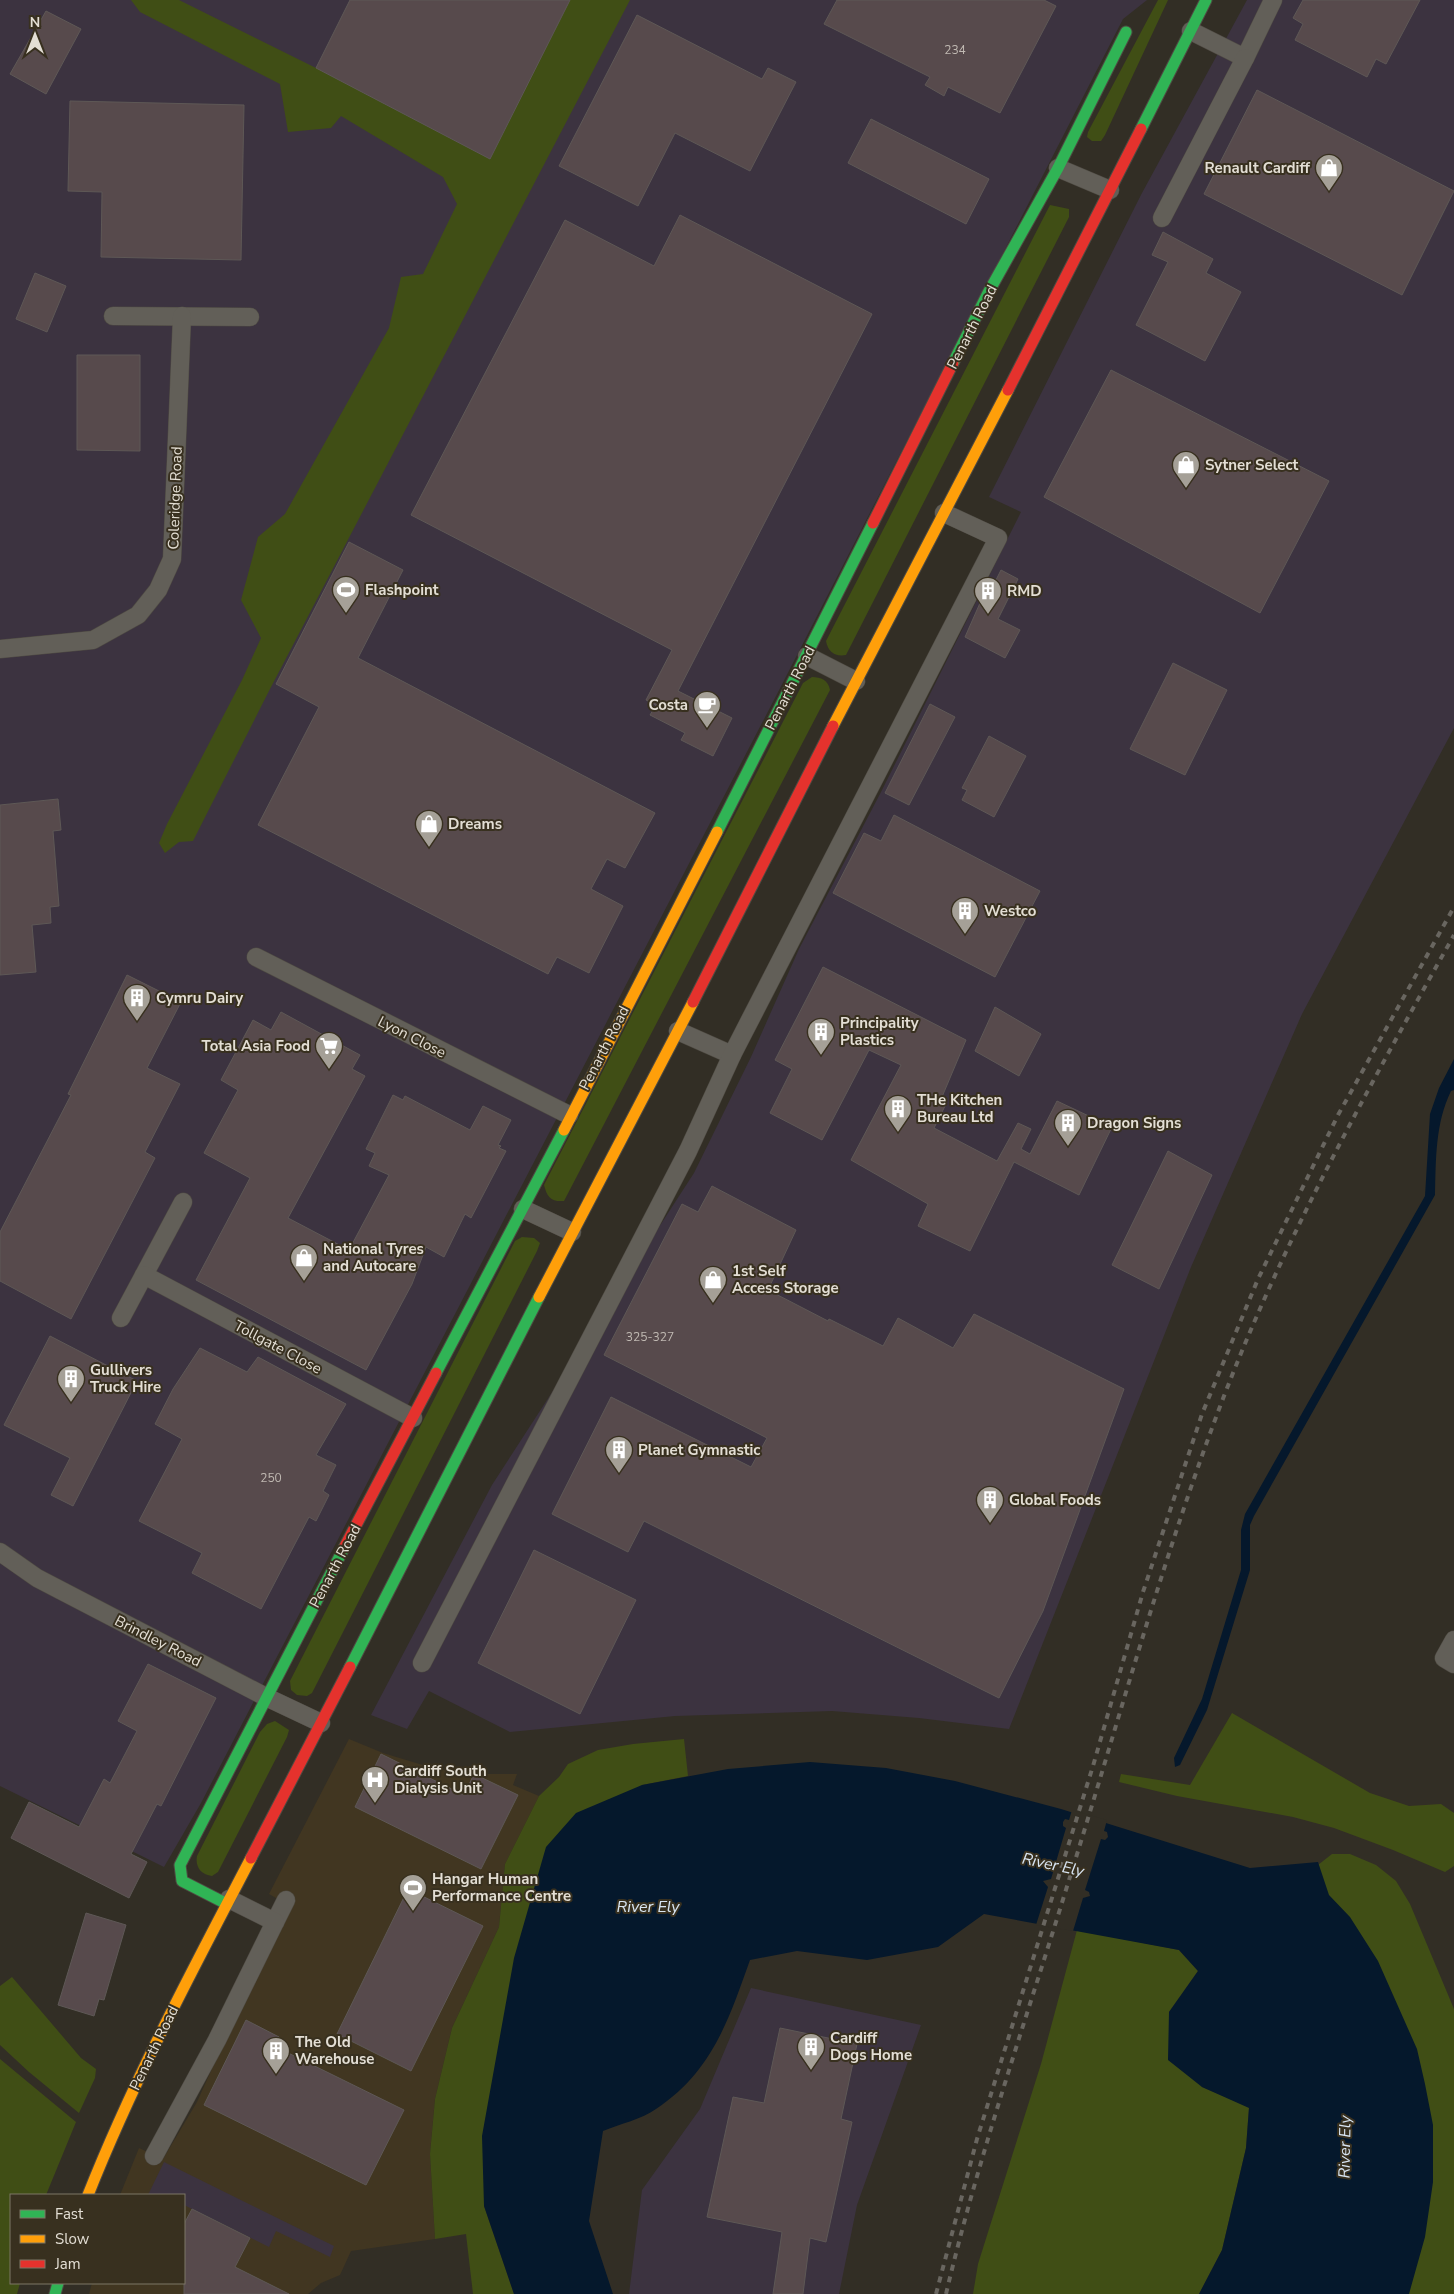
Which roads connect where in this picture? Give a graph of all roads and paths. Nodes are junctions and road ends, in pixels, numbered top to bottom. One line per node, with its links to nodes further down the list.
1 (1206, 0): 3 (main road, Penarth Road)
2 (1273, 0): 5 (street)
3 (1191, 31): 5 (street); 7 (main road, Penarth Road)
4 (1126, 32): 6 (main road, Penarth Road)
5 (1245, 58): 8 (street)
6 (1058, 168): 7 (street); 14 (main road, Penarth Road)
7 (1110, 190): 12 (main road, Penarth Road)
8 (1162, 218)
9 (113, 316): 10 (street)
10 (182, 316): 11 (street); 13 (street, Coleridge Road)
11 (250, 317)
12 (944, 513): 15 (main road, Penarth Road); 18 (street)
13 (0, 650)
14 (807, 656): 15 (street); 19 (main road, Penarth Road)
15 (856, 681): 17 (main road, Penarth Road)
16 (256, 957): 19 (street, Lyon Close)
17 (678, 1031): 18 (street); 22 (main road, Penarth Road)
18 (732, 1055): 28 (street)
19 (570, 1115): 21 (main road, Penarth Road)
20 (183, 1202): 23 (street)
21 (523, 1209): 22 (street); 25 (main road, Penarth Road)
22 (572, 1232): 31 (main road, Penarth Road)
23 (144, 1275): 24 (street); 25 (street, Tollgate Close)
24 (122, 1318)
25 (412, 1418): 30 (main road, Penarth Road)
26 (0, 1552): 30 (street, Brindley Road)
27 (1454, 1640): 29 (street)
28 (422, 1663)
29 (1454, 1664)
30 (266, 1697): 31 (street, Brindley Road); 33 (main road, Penarth Road)
31 (321, 1723): 33 (main road, Penarth Road)
32 (286, 1900): 34 (street)
33 (228, 1902): 34 (street); 36 (main road, Penarth Road)
34 (275, 1922): 35 (street)
35 (154, 2156)
36 (88, 2194)

